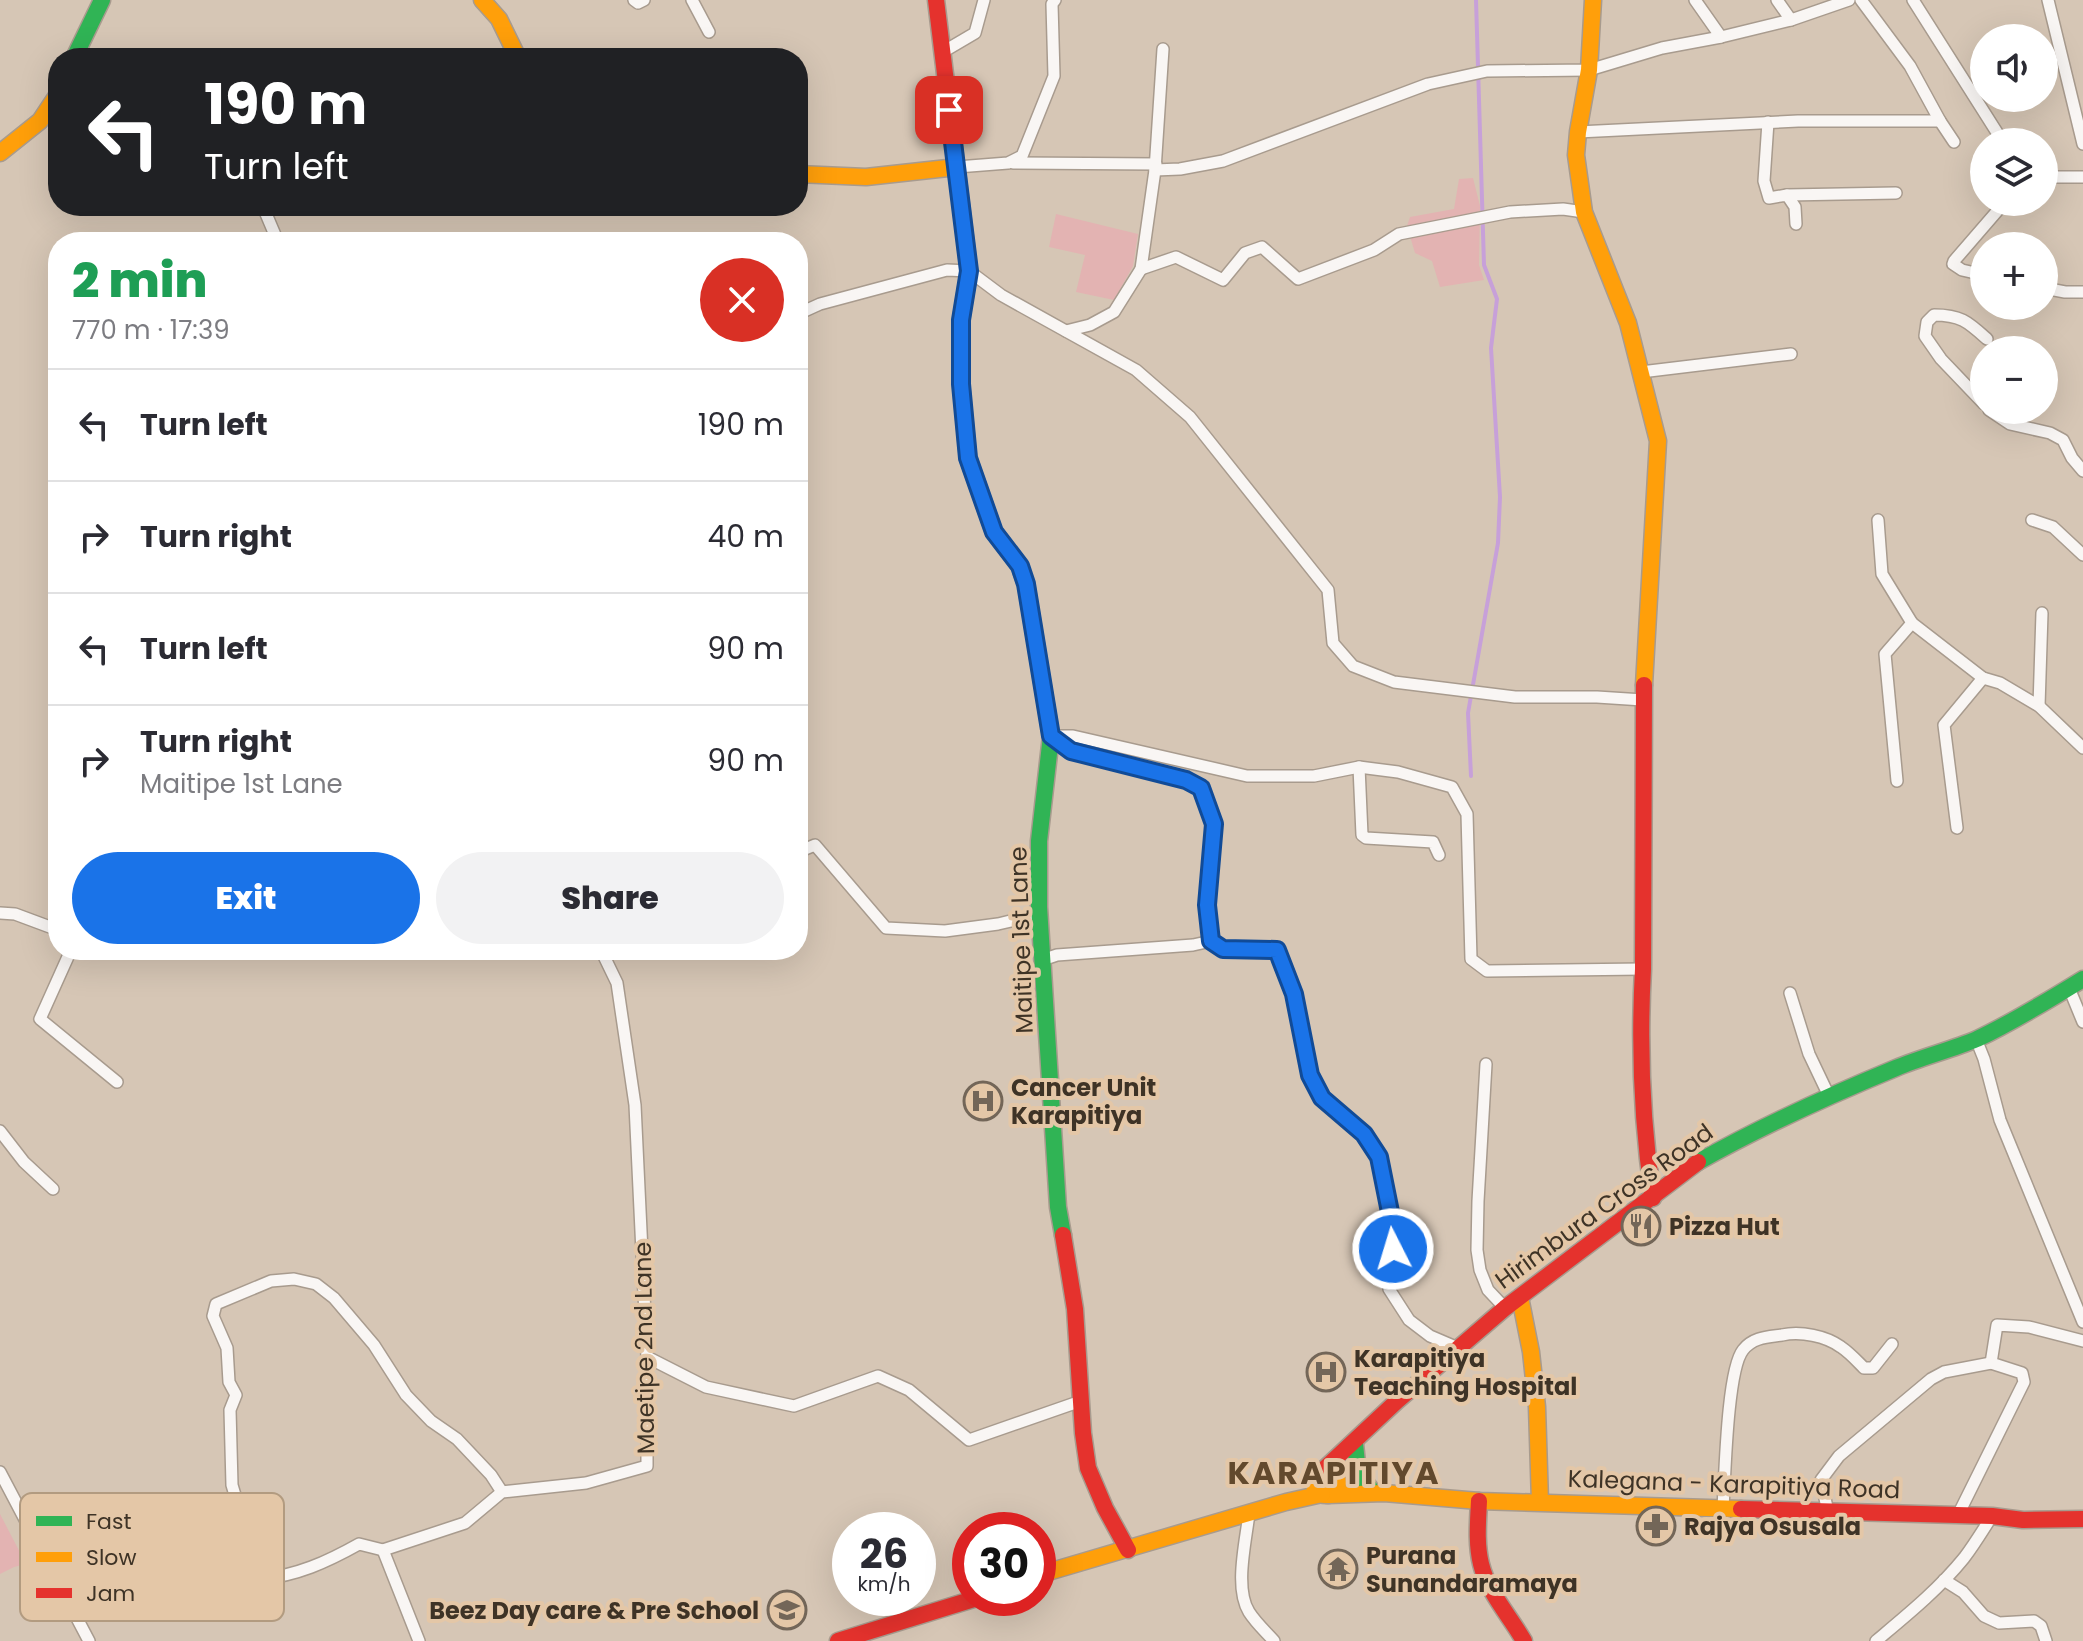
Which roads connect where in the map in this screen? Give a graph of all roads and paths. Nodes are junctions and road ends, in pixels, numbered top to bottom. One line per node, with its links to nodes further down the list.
1 (102, 0): 19 (street)
2 (482, 0): 20 (street)
3 (634, 0): 4 (street)
4 (644, 0)
5 (692, 0): 17 (street)
6 (936, 0): 22 (street, Maitipe 1st Lane)
7 (984, 0): 22 (street)
8 (1055, 0): 32 (street)
9 (1593, 0): 23 (street)
10 (1695, 0): 18 (street)
11 (1777, 0): 16 (street)
12 (1849, 0): 16 (street)
13 (1861, 0): 25 (street)
14 (1913, 0): 27 (street)
15 (2048, 0): 30 (street)
16 (1791, 20): 18 (street)
17 (709, 32)
18 (1721, 37): 23 (street)
19 (79, 48)
20 (513, 48)
21 (1163, 49): 34 (street)
22 (941, 53): 33 (street, Maitipe 1st Lane)
23 (1589, 70): 28 (street); 34 (street)
24 (48, 121): 31 (street)
25 (1940, 121): 26 (street); 29 (street)
26 (1768, 122): 28 (street); 39 (street)
27 (1994, 128)
28 (1578, 132): 40 (street)
29 (1954, 142)
30 (2083, 144)
31 (0, 153)
32 (1008, 163): 33 (street); 34 (street)
33 (957, 167): 35 (street); 46 (street, Maitipe 1st Lane)
34 (1155, 167): 45 (street)
35 (808, 174)
36 (2058, 177): 37 (street)
37 (2083, 177)
38 (1896, 193): 39 (street)
39 (1787, 195): 42 (street)
40 (1584, 212): 45 (street); 54 (street)
41 (1993, 216): 43 (street)
42 (1796, 224)
43 (1979, 232)
44 (1970, 242): 47 (street)
45 (1141, 269): 51 (street)
46 (969, 271): 50 (street); 51 (street); 66 (street, Maitipe 1st Lane)
47 (1970, 272)
48 (2058, 291): 49 (street)
49 (2083, 292)
50 (808, 309)
51 (1066, 331): 64 (street)
52 (1984, 336): 55 (street)
53 (1791, 354): 54 (street)
54 (1641, 372): 64 (street)
55 (1970, 389)
56 (2010, 424): 57 (street)
57 (2083, 471)
58 (1878, 520): 62 (street)
59 (2032, 520): 60 (street)
60 (2083, 555)
61 (2042, 613): 65 (street)
62 (1912, 623): 63 (street); 69 (street)
63 (1983, 678): 65 (street); 70 (street)
64 (1643, 700): 80 (street)
65 (2039, 706): 67 (street)
66 (1051, 736): 68 (street); 74 (street, Maitipe 1st Lane); 76 (street)
67 (2083, 748)
68 (1359, 767): 72 (street); 80 (street)
69 (1897, 781)
70 (1957, 828)
71 (808, 848): 74 (street)
72 (1439, 855)
73 (0, 913): 75 (street)
74 (1040, 914): 79 (street, Maitipe 1st Lane)
75 (48, 926)
76 (1211, 941): 79 (street); 96 (street)
77 (67, 960): 86 (street)
78 (606, 960): 97 (street, Maetipe 2nd Lane)
79 (1042, 960): 99 (street, Maitipe 1st Lane)
80 (1643, 969): 90 (street)
81 (2076, 983): 83 (street); 84 (street, Hirimbura Cross Road)
82 (1790, 993): 87 (street)
83 (2083, 1022)
84 (1976, 1039): 87 (street, Hirimbura Cross Road); 93 (street)
85 (1486, 1064): 92 (street)
86 (117, 1082)
87 (1829, 1096): 90 (street, Hirimbura Cross Road)
88 (0, 1131): 89 (street)
89 (53, 1189)
90 (1653, 1198): 91 (street, Hirimbura Cross Road)
91 (1520, 1297): 92 (street, Hirimbura Cross Road); 107 (street)
92 (1505, 1308): 96 (street, Hirimbura Cross Road)
93 (2083, 1322)
94 (2083, 1341): 98 (street)
95 (1892, 1344): 108 (street)
96 (1458, 1348): 100 (street, Hirimbura Cross Road)
97 (647, 1357): 99 (street); 104 (street, Maetipe 2nd Lane)
98 (1991, 1363): 110 (street); 112 (street)
99 (1081, 1401): 116 (street, Maitipe 1st Lane)
100 (1357, 1440): 102 (street); 103 (street)
101 (0, 1472): 109 (street)
102 (1327, 1483): 103 (street, Kalegana - Karapitiya Road); 111 (street, Kalegana - Karapitiya Road)
103 (1377, 1491): 106 (street, Kalegana - Karapitiya Road)
104 (502, 1492): 105 (street); 115 (street)
105 (234, 1493)
106 (1479, 1501): 107 (street, Kalegana - Karapitiya Road); 126 (street)
107 (1540, 1502): 108 (street, Kalegana - Karapitiya Road)
108 (1723, 1508): 110 (street, Kalegana - Karapitiya Road)
109 (20, 1510)
110 (1828, 1512): 112 (street, Kalegana - Karapitiya Road)
111 (1249, 1513): 116 (street, Kalegana - Karapitiya Road); 125 (street)
112 (1958, 1515): 113 (street, Kalegana - Karapitiya Road)
113 (1992, 1516): 114 (street, Kalegana - Karapitiya Road); 119 (street)
114 (2083, 1519)
115 (383, 1550): 118 (street); 123 (street)
116 (1128, 1550): 117 (street, Kalegana - Karapitiya Road)
117 (1056, 1570)
118 (284, 1576)
119 (1944, 1580): 127 (street); 128 (street)
120 (952, 1605): 124 (street)
121 (78, 1621): 122 (street)
122 (89, 1641)
123 (419, 1641)
124 (838, 1641)
125 (1274, 1641)
126 (1524, 1641)
127 (1876, 1641)
128 (2046, 1641)

